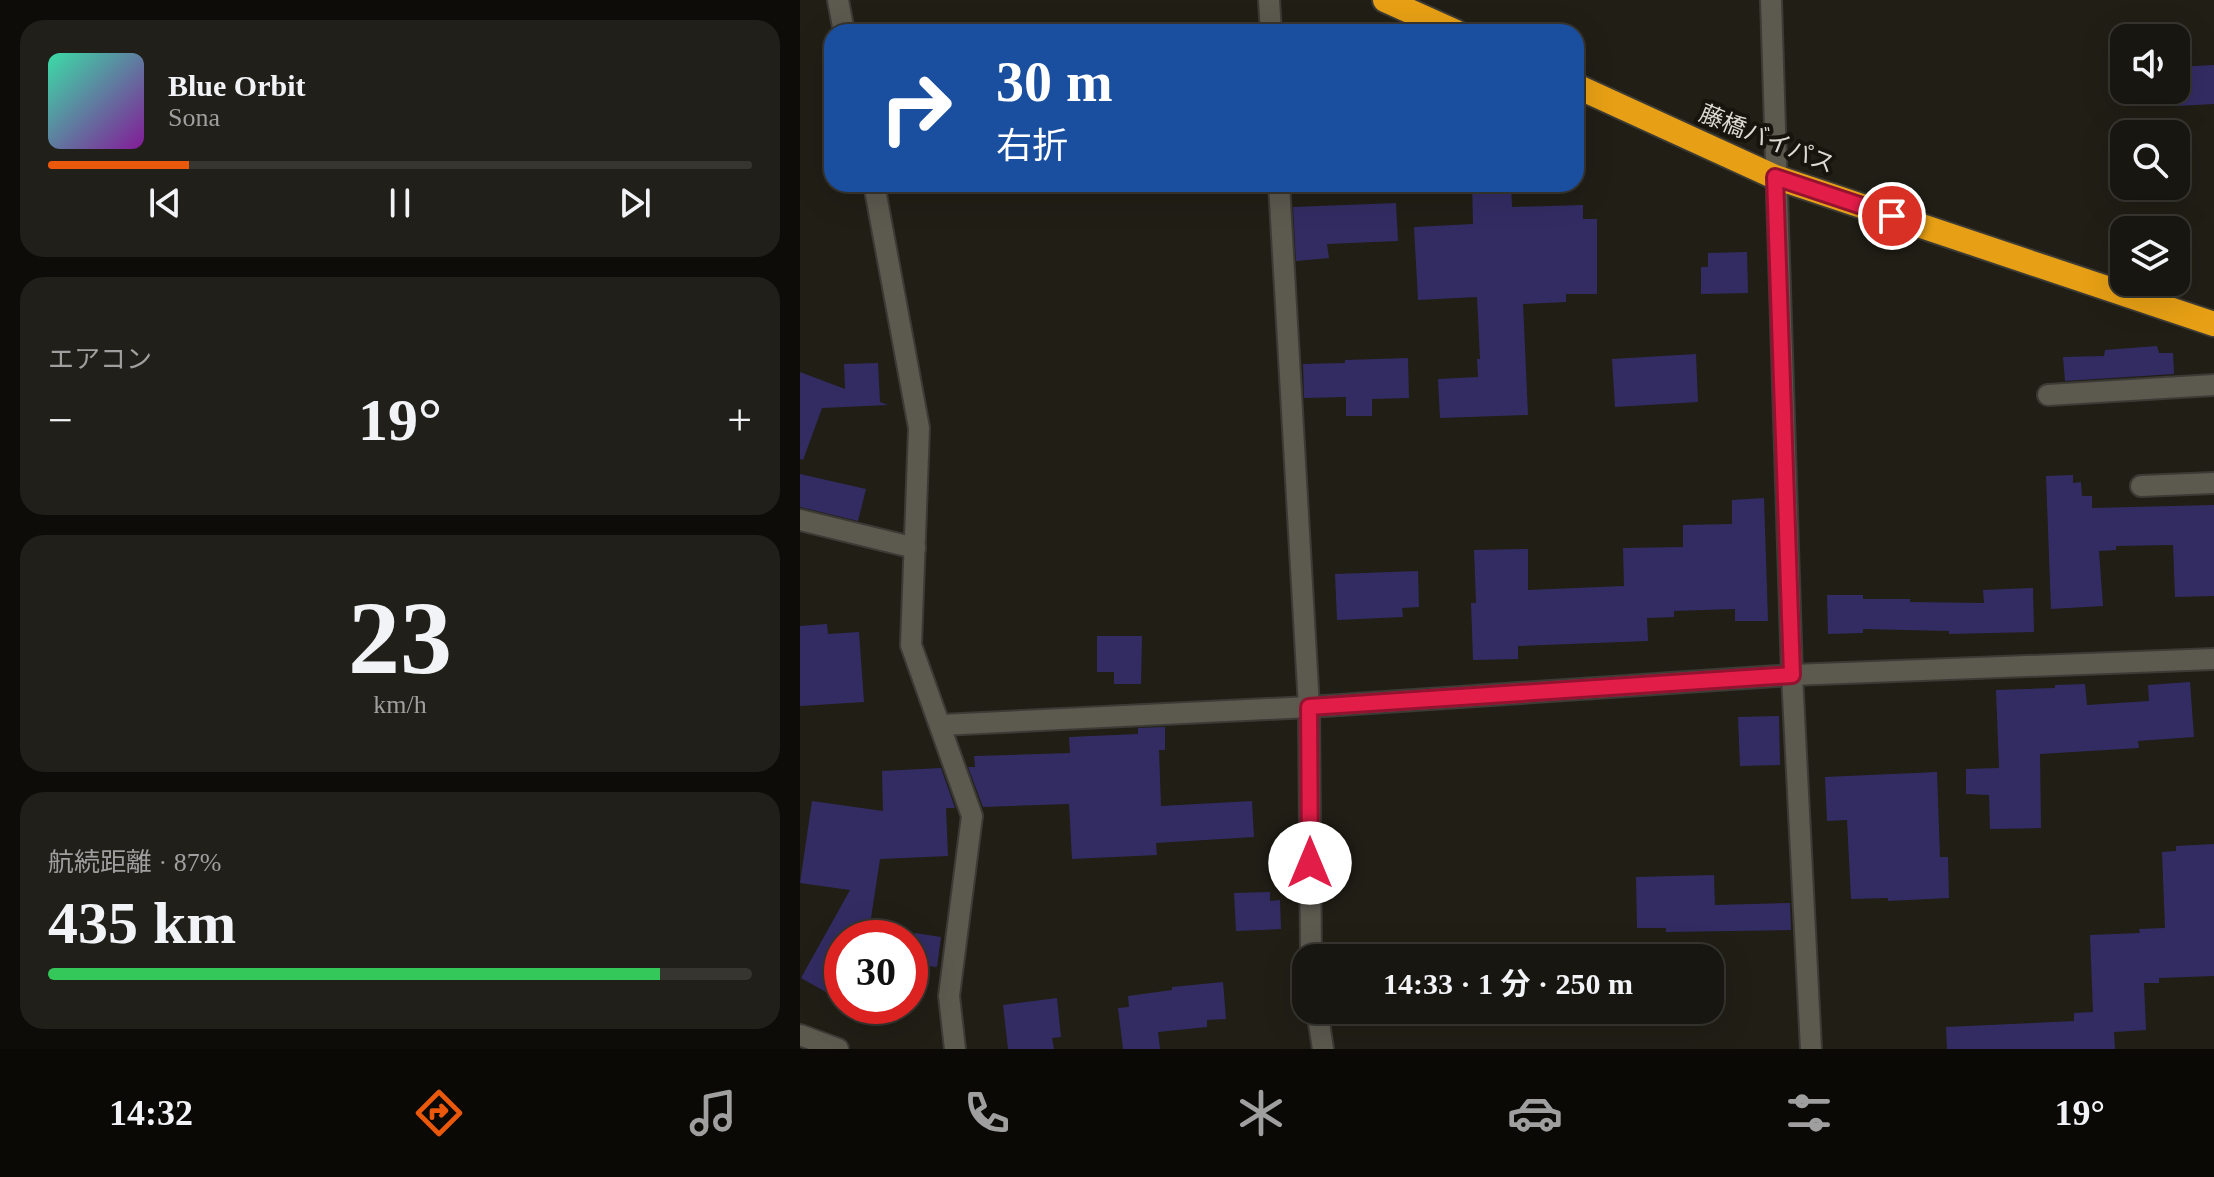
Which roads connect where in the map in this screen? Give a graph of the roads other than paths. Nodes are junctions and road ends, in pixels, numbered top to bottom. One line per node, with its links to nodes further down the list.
1 (838, 0): 5 (street)
2 (1269, 0): 6 (street)
3 (1385, 0): 7 (highway)
4 (1771, 0): 9 (street)
5 (842, 24)
6 (1270, 24)
7 (1438, 24)
8 (1584, 90): 9 (highway, 藤橋バイパス)
9 (1775, 177): 12 (highway, 藤橋バイパス); 20 (street)
10 (875, 192): 18 (street)
11 (1279, 192): 21 (street)
12 (2214, 324)
13 (2214, 385): 14 (street)
14 (2048, 395)
15 (2214, 483): 16 (street)
16 (2141, 486)
17 (800, 520): 18 (street)
18 (915, 548): 22 (street)
19 (2214, 659): 20 (street)
20 (1792, 675): 21 (street); 29 (street)
21 (1309, 707): 22 (street); 23 (street)
22 (941, 725): 27 (street)
23 (1311, 944)
24 (1319, 1024): 28 (street)
25 (800, 1035): 26 (street)
26 (838, 1049)
27 (955, 1049)
28 (1323, 1049)
29 (1811, 1049)

